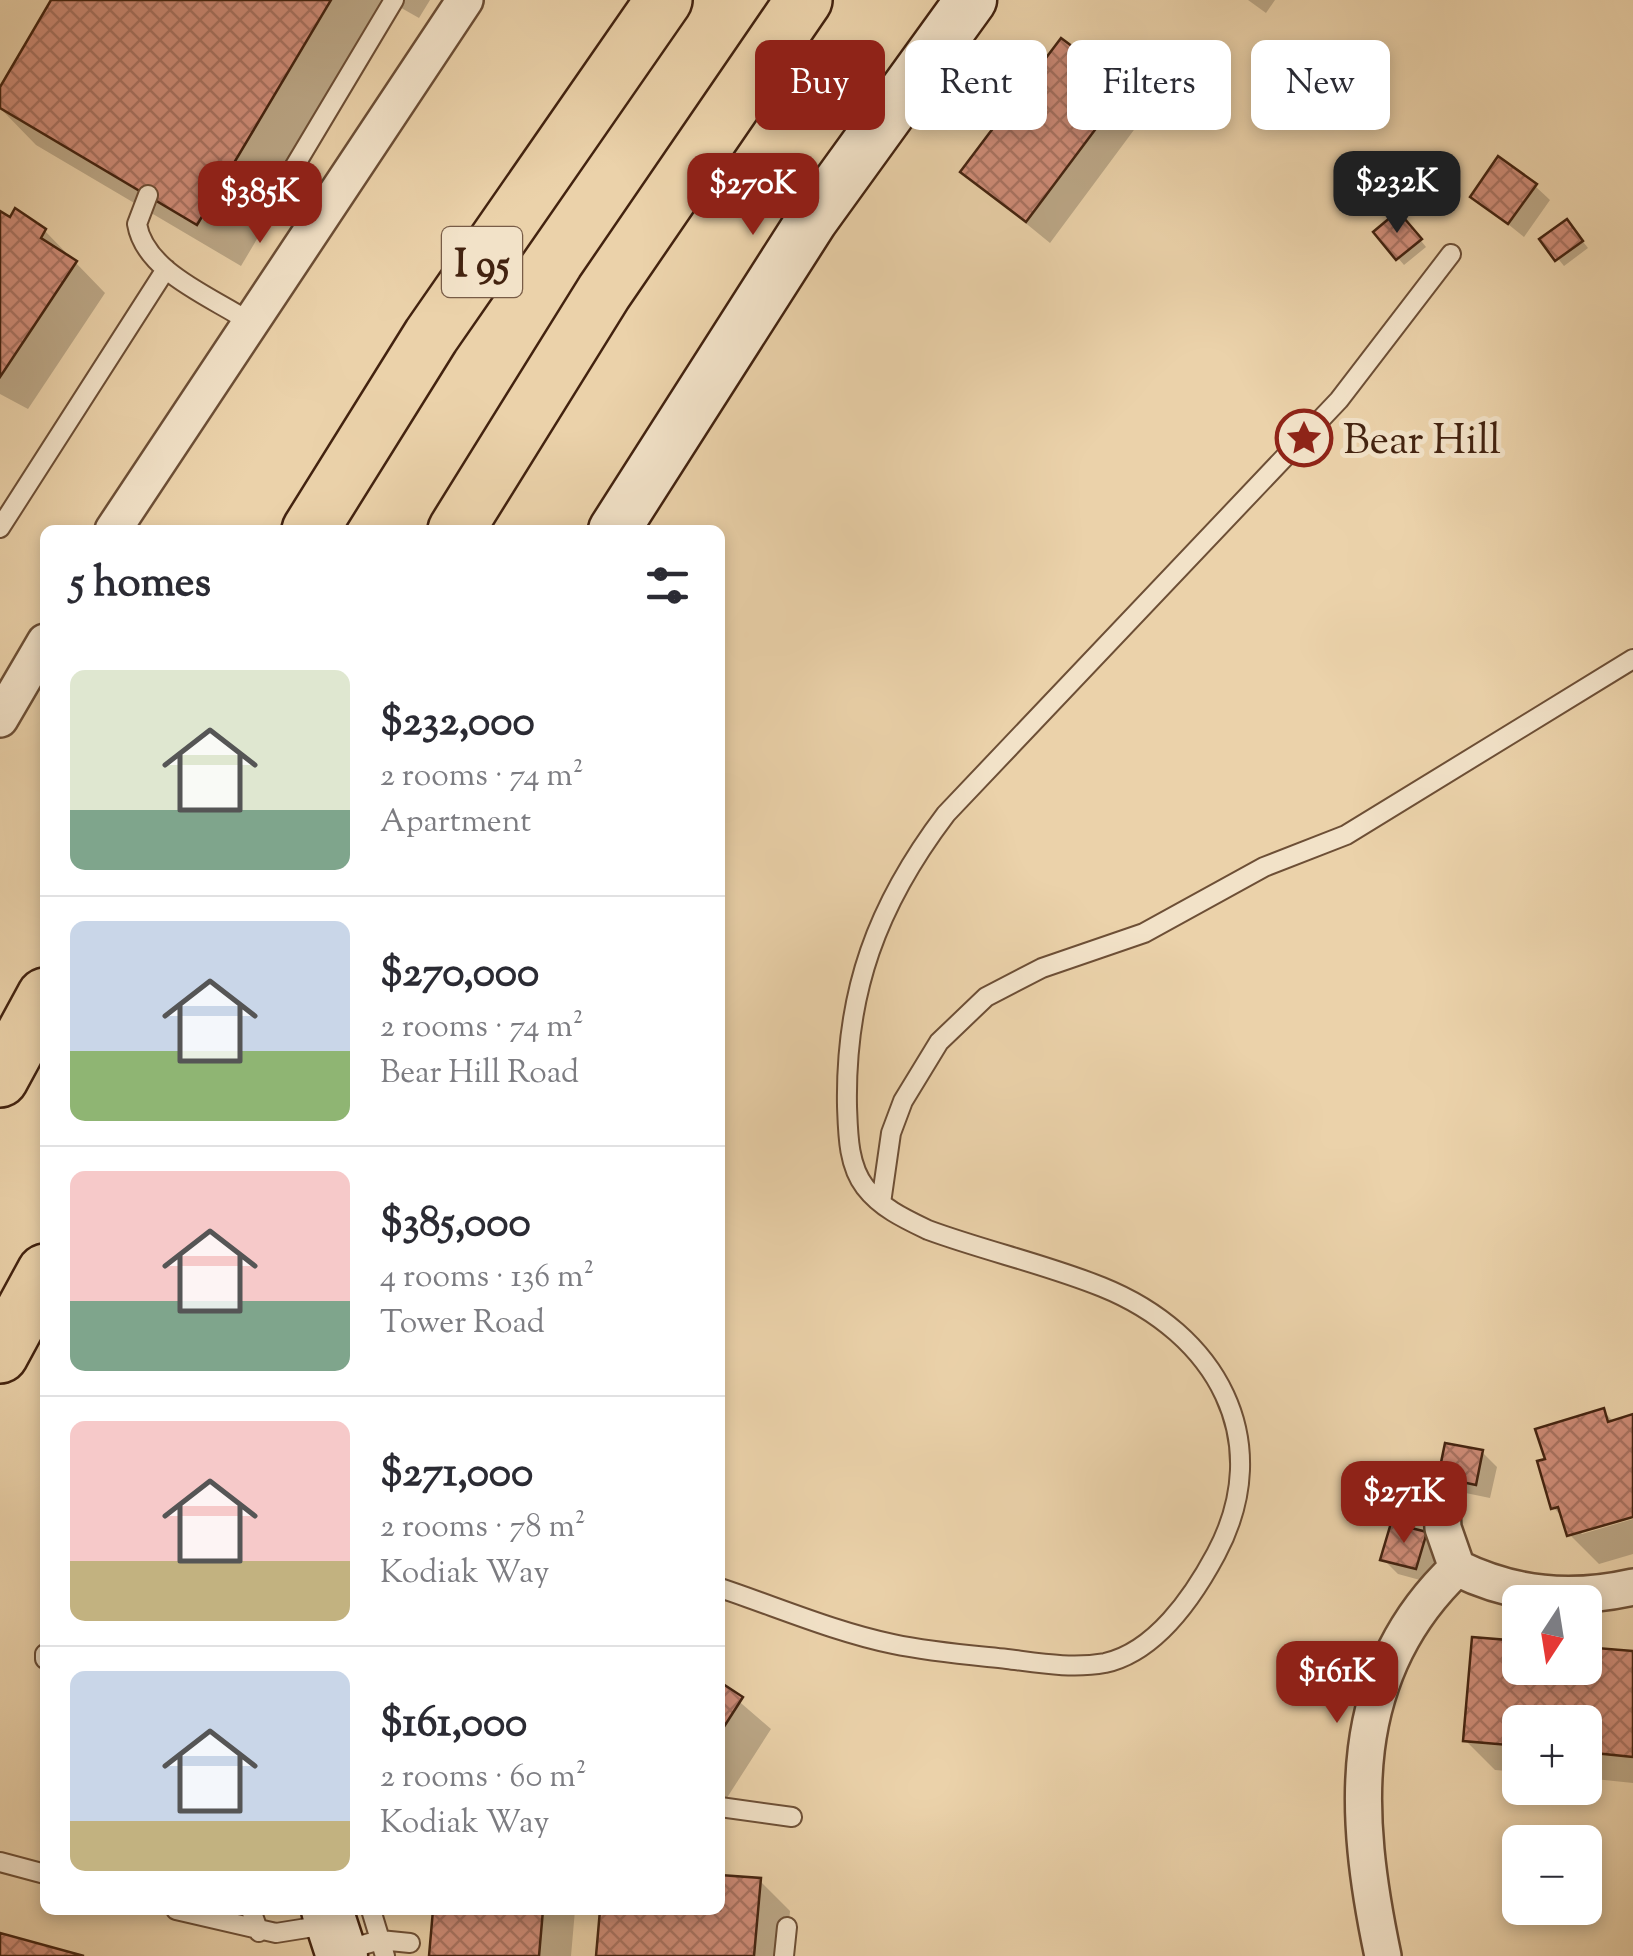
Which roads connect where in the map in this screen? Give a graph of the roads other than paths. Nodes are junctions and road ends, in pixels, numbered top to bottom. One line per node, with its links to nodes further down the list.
1 (394, 0): 7 (lane)
2 (465, 0): 7 (street)
3 (664, 0): 12 (highway, I 95)
4 (804, 0): 13 (highway)
5 (971, 0): 14 (street)
6 (148, 196): 9 (lane)
7 (316, 221): 10 (street)
8 (1451, 254): 21 (lane)
9 (166, 269): 10 (lane); 15 (lane)
10 (248, 321): 11 (street)
11 (116, 525)
12 (313, 525)
13 (459, 525)
14 (617, 525)
15 (0, 528)
16 (40, 651): 18 (street)
17 (1633, 659): 21 (lane)
18 (0, 719)
19 (40, 1005): 20 (highway)
20 (0, 1080)
21 (881, 1204): 27 (lane)
22 (40, 1281): 23 (highway)
23 (0, 1356)
24 (1442, 1510): 25 (street)
25 (1457, 1568): 26 (street); 39 (street)
26 (1633, 1588)
27 (725, 1590)
28 (725, 1808): 29 (lane)
29 (792, 1817)
30 (0, 1862): 31 (lane)
31 (40, 1873)
32 (195, 1915): 35 (lane)
33 (253, 1915): 35 (lane)
34 (788, 1927): 38 (lane)
35 (259, 1932): 36 (lane)
36 (354, 1935): 37 (lane)
37 (410, 1943)
38 (784, 1956)
39 (1383, 1956)

